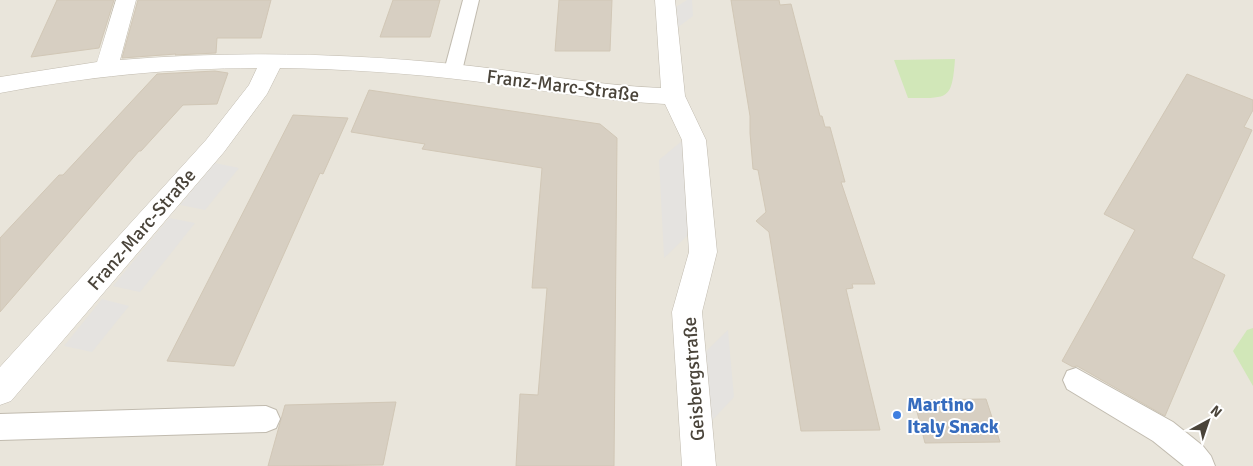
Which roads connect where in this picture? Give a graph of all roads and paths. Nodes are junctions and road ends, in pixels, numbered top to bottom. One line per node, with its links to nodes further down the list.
1 (126, 0): 5 (street)
2 (471, 0): 6 (lane)
3 (665, 0): 8 (street, Geisbergstraße)
4 (272, 61): 5 (street, Franz-Marc-Straße); 6 (street, Franz-Marc-Straße); 10 (street, Franz-Marc-Straße)
5 (106, 69): 7 (street, Franz-Marc-Straße)
6 (453, 71): 8 (street, Franz-Marc-Straße)
7 (0, 85)
8 (673, 96): 13 (street, Geisbergstraße)
9 (1076, 380): 14 (lane)
10 (0, 390)
11 (266, 419): 12 (lane)
12 (0, 427)
13 (698, 466)
14 (1201, 466)

